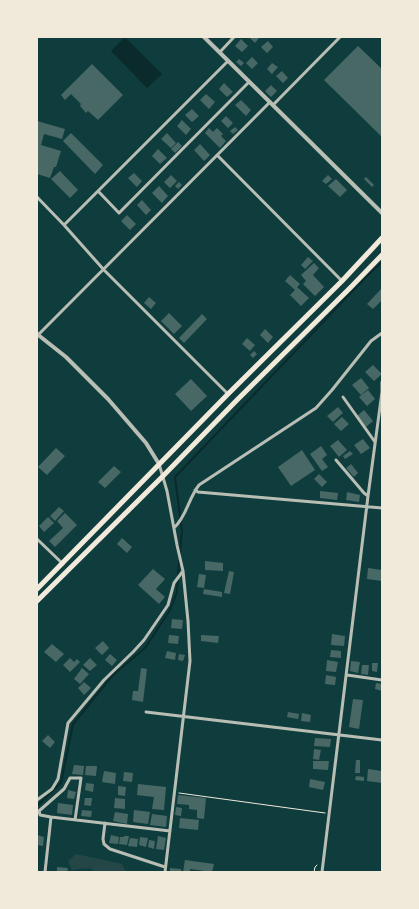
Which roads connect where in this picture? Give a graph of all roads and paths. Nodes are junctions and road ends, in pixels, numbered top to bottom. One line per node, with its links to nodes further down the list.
1 (204, 37): 4 (street)
2 (234, 37): 4 (street)
3 (340, 37): 7 (street)
4 (220, 52): 5 (street)
5 (228, 61): 6 (street); 9 (street)
6 (249, 82): 7 (street); 9 (street)
7 (271, 104): 8 (street); 11 (street)
8 (217, 155): 15 (street); 16 (street)
9 (98, 191): 12 (street)
10 (37, 197): 12 (street)
11 (382, 213)
12 (64, 225): 15 (street)
13 (382, 238): 16 (highway)
14 (382, 255): 26 (highway)
15 (104, 270): 18 (street); 21 (street)
16 (342, 281): 21 (highway)
17 (382, 333): 27 (street)
18 (38, 335): 25 (street)
19 (382, 382): 20 (street)
20 (382, 392): 23 (street)
21 (228, 394): 25 (highway)
22 (343, 397): 23 (street)
23 (375, 442): 28 (street)
24 (336, 460): 28 (street)
25 (160, 464): 26 (street); 33 (highway)
26 (163, 476): 31 (street); 36 (highway)
27 (195, 490): 29 (street); 31 (street)
28 (368, 496): 29 (street)
29 (367, 506): 30 (street); 37 (street)
30 (382, 508)
31 (174, 528): 34 (street)
32 (37, 538): 33 (street)
33 (63, 564): 35 (highway)
34 (183, 571): 40 (street); 44 (street)
35 (37, 589)
36 (37, 601)
37 (346, 675): 38 (street); 41 (street)
38 (382, 680)
39 (146, 712): 40 (street)
40 (183, 716): 41 (street); 43 (street)
41 (339, 735): 42 (street); 45 (street)
42 (382, 740)
43 (175, 792): 45 (path); 49 (street)
44 (37, 800)
45 (330, 813): 53 (street)
46 (51, 818): 47 (street); 47 (street); 51 (street)
47 (75, 820): 48 (street)
48 (105, 823): 49 (street); 50 (street)
49 (170, 831): 50 (street)
50 (165, 867): 52 (street)
51 (45, 872)
52 (165, 872)
53 (321, 872)

